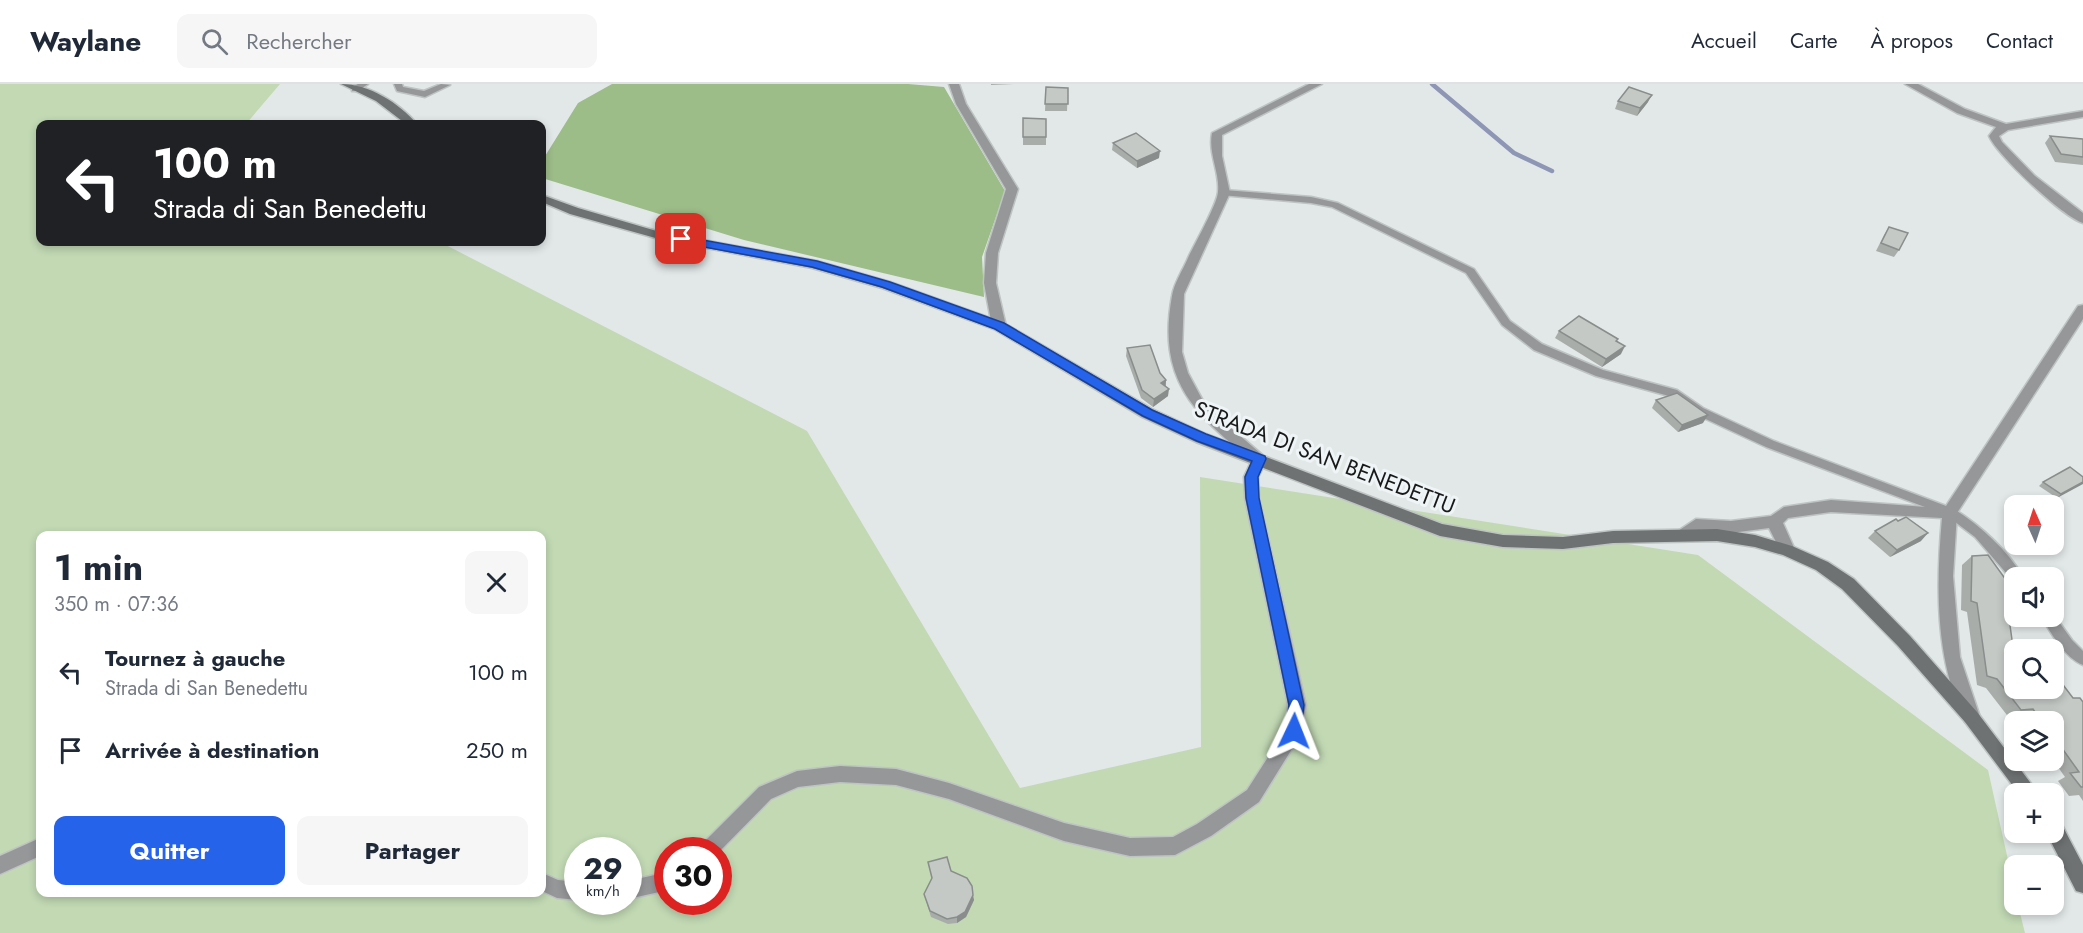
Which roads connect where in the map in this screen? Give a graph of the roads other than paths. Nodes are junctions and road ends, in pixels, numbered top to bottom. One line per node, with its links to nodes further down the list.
1 (398, 84): 5 (lane)
2 (954, 84): 14 (street)
3 (1317, 84): 10 (street)
4 (1910, 84): 9 (street)
5 (446, 85)
6 (355, 86): 8 (street)
7 (2083, 114): 9 (street)
8 (406, 120)
9 (2005, 127): 12 (street)
10 (1224, 193): 15 (street); 16 (lane)
11 (546, 200): 14 (street, STRADA DI SAN BENEDETTU)
12 (2083, 219)
13 (2083, 309): 16 (street)
14 (999, 326): 15 (street, STRADA DI SAN BENEDETTU)
15 (1260, 459): 18 (street, STRADA DI SAN BENEDETTU); 25 (street)
16 (1950, 512): 17 (street); 20 (lane); 23 (street)
17 (1775, 521): 18 (street); 19 (street)
18 (1683, 535): 19 (street, STRADA DI SAN BENEDETTU)
19 (1787, 550): 23 (street, STRADA DI SAN BENEDETTU)
20 (2010, 567)
21 (2055, 627): 22 (lane)
22 (2083, 659)
23 (1971, 717): 24 (street, STRADA DI SAN BENEDETTU)
24 (2022, 783)
25 (722, 837)
26 (2061, 843): 30 (street)
27 (36, 849): 28 (street)
28 (0, 865)
29 (546, 884): 31 (street)
30 (2083, 884)
31 (564, 890)

